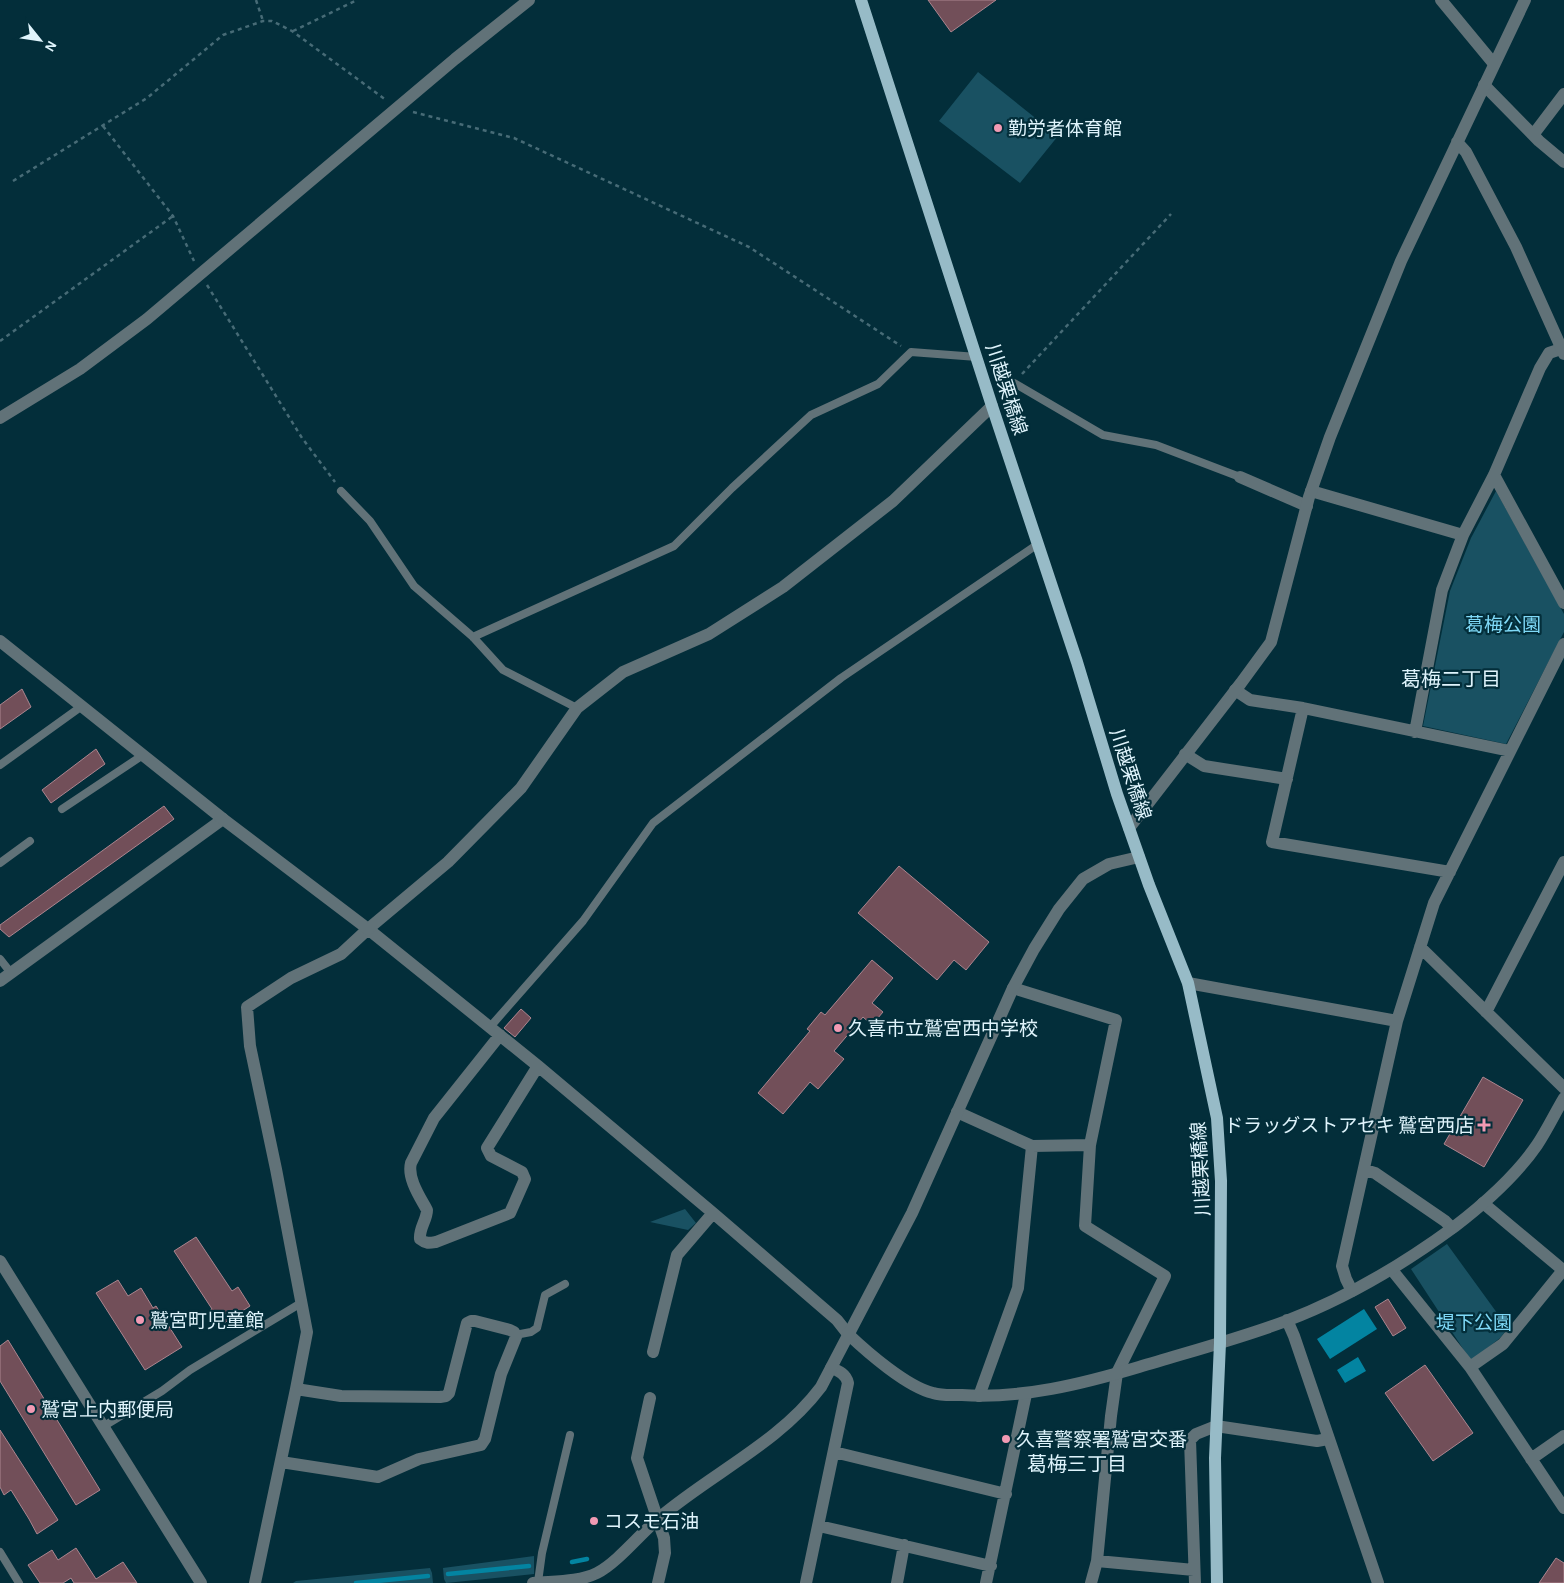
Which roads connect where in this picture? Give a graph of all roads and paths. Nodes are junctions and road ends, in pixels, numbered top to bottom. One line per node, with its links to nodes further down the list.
1 (256, 0): 7 (path)
2 (357, 0): 8 (path)
3 (529, 0): 12 (street)
4 (861, 0): 24 (main road, 川越栗橋線)
5 (1441, 0): 9 (street)
6 (1525, 0): 9 (street)
7 (263, 21): 8 (path); 13 (path)
8 (292, 31): 12 (path)
9 (1494, 64): 10 (street)
10 (1484, 85): 14 (street); 15 (street)
11 (1564, 94): 14 (street)
12 (397, 108): 20 (street); 23 (path)
13 (103, 126): 17 (path); 19 (path)
14 (1533, 135): 16 (street)
15 (1457, 142): 22 (street); 31 (street)
16 (1564, 162)
17 (13, 181)
18 (1172, 214): 25 (path)
19 (173, 216): 20 (path); 21 (path)
20 (200, 274): 27 (street); 30 (path)
21 (0, 341)
22 (1563, 351): 28 (street)
23 (911, 352): 24 (lane); 36 (lane)
24 (976, 357): 26 (main road, 川越栗橋線)
25 (1014, 383): 29 (lane)
26 (992, 406): 34 (main road, 川越栗橋線); 41 (street)
27 (0, 418)
28 (1494, 474): 33 (street); 35 (street)
29 (1240, 477): 32 (street)
30 (341, 491): 36 (lane)
31 (1311, 491): 32 (street); 33 (street)
32 (1307, 506): 39 (street)
33 (1463, 535): 43 (street)
34 (1038, 544): 51 (main road, 川越栗橋線); 66 (lane)
35 (1564, 603)
36 (473, 637): 41 (lane)
37 (0, 640): 40 (street)
38 (1564, 644): 44 (street)
39 (1236, 690): 42 (street); 45 (street)
40 (82, 706): 46 (street); 47 (lane)
41 (577, 708): 57 (street)
42 (1302, 708): 43 (street); 48 (street)
43 (1415, 732): 44 (street)
44 (1510, 751): 56 (street)
45 (1185, 754): 48 (street); 51 (street)
46 (143, 755): 49 (lane); 50 (street)
47 (0, 765)
48 (1287, 779): 56 (street)
49 (62, 809)
50 (223, 819): 57 (street); 60 (street)
51 (1129, 828): 53 (main road, 川越栗橋線)
52 (30, 841): 55 (lane)
53 (1139, 856): 62 (main road, 川越栗橋線); 63 (street)
54 (1564, 862): 64 (street)
55 (0, 863)
56 (1450, 872): 58 (street)
57 (368, 929): 66 (street); 82 (street)
58 (1420, 947): 64 (street); 65 (street)
59 (0, 959): 60 (lane)
60 (11, 973): 61 (street)
61 (0, 981)
62 (1188, 983): 65 (street); 86 (main road, 川越栗橋線)
63 (1013, 988): 70 (street); 71 (street)
64 (1486, 1012): 68 (street)
65 (1397, 1021): 73 (street)
66 (495, 1031): 67 (street); 67 (street)
67 (538, 1066): 75 (street)
68 (1564, 1088)
69 (1564, 1098): 74 (street)
70 (957, 1112): 72 (street); 84 (street)
71 (1090, 1145): 72 (street); 90 (street)
72 (1032, 1146): 93 (street)
73 (1365, 1170): 76 (street); 81 (street)
74 (1483, 1203): 76 (street); 79 (street)
75 (713, 1212): 84 (street); 87 (street)
76 (1452, 1228): 78 (street)
77 (0, 1261): 95 (street)
78 (1392, 1270): 81 (street); 88 (street)
79 (1564, 1270): 88 (street)
80 (566, 1284): 85 (lane)
81 (1352, 1291): 83 (street)
82 (302, 1303): 91 (street); 95 (lane)
83 (1287, 1320): 86 (street); 99 (street)
84 (848, 1334): 89 (street); 93 (street)
85 (515, 1335): 91 (street); 102 (street)
86 (1220, 1343): 90 (street); 96 (main road, 川越栗橋線)
87 (653, 1352)
88 (1470, 1367): 101 (street)
89 (831, 1368): 100 (street); 105 (street)
90 (1117, 1373): 92 (street); 109 (street)
91 (296, 1389): 102 (street)
92 (1026, 1394): 93 (street); 103 (street)
93 (979, 1396)
94 (650, 1398): 105 (street)
95 (104, 1426): 114 (street)
96 (1216, 1426): 99 (street); 111 (street); 122 (main road, 川越栗橋線)
97 (570, 1435): 112 (lane)
98 (1564, 1436): 101 (street)
99 (1328, 1439): 123 (street)
100 (834, 1452): 103 (street); 106 (street)
101 (1531, 1459): 104 (street)
102 (281, 1462): 115 (street)
103 (1006, 1494): 110 (street)
104 (1564, 1508)
105 (659, 1518): 112 (street); 117 (street)
106 (819, 1526): 107 (street); 118 (street)
107 (904, 1545): 110 (street); 119 (street)
108 (0, 1552): 113 (lane)
109 (1097, 1561): 111 (street); 121 (street)
110 (990, 1566): 120 (street)
111 (1194, 1577)
112 (538, 1582): 116 (street)
113 (19, 1583)
114 (201, 1583)
115 (255, 1583)
116 (533, 1583)
117 (658, 1583)
118 (806, 1583)
119 (897, 1583)
120 (986, 1583)
121 (1091, 1583)
122 (1217, 1583)
123 (1378, 1583)

